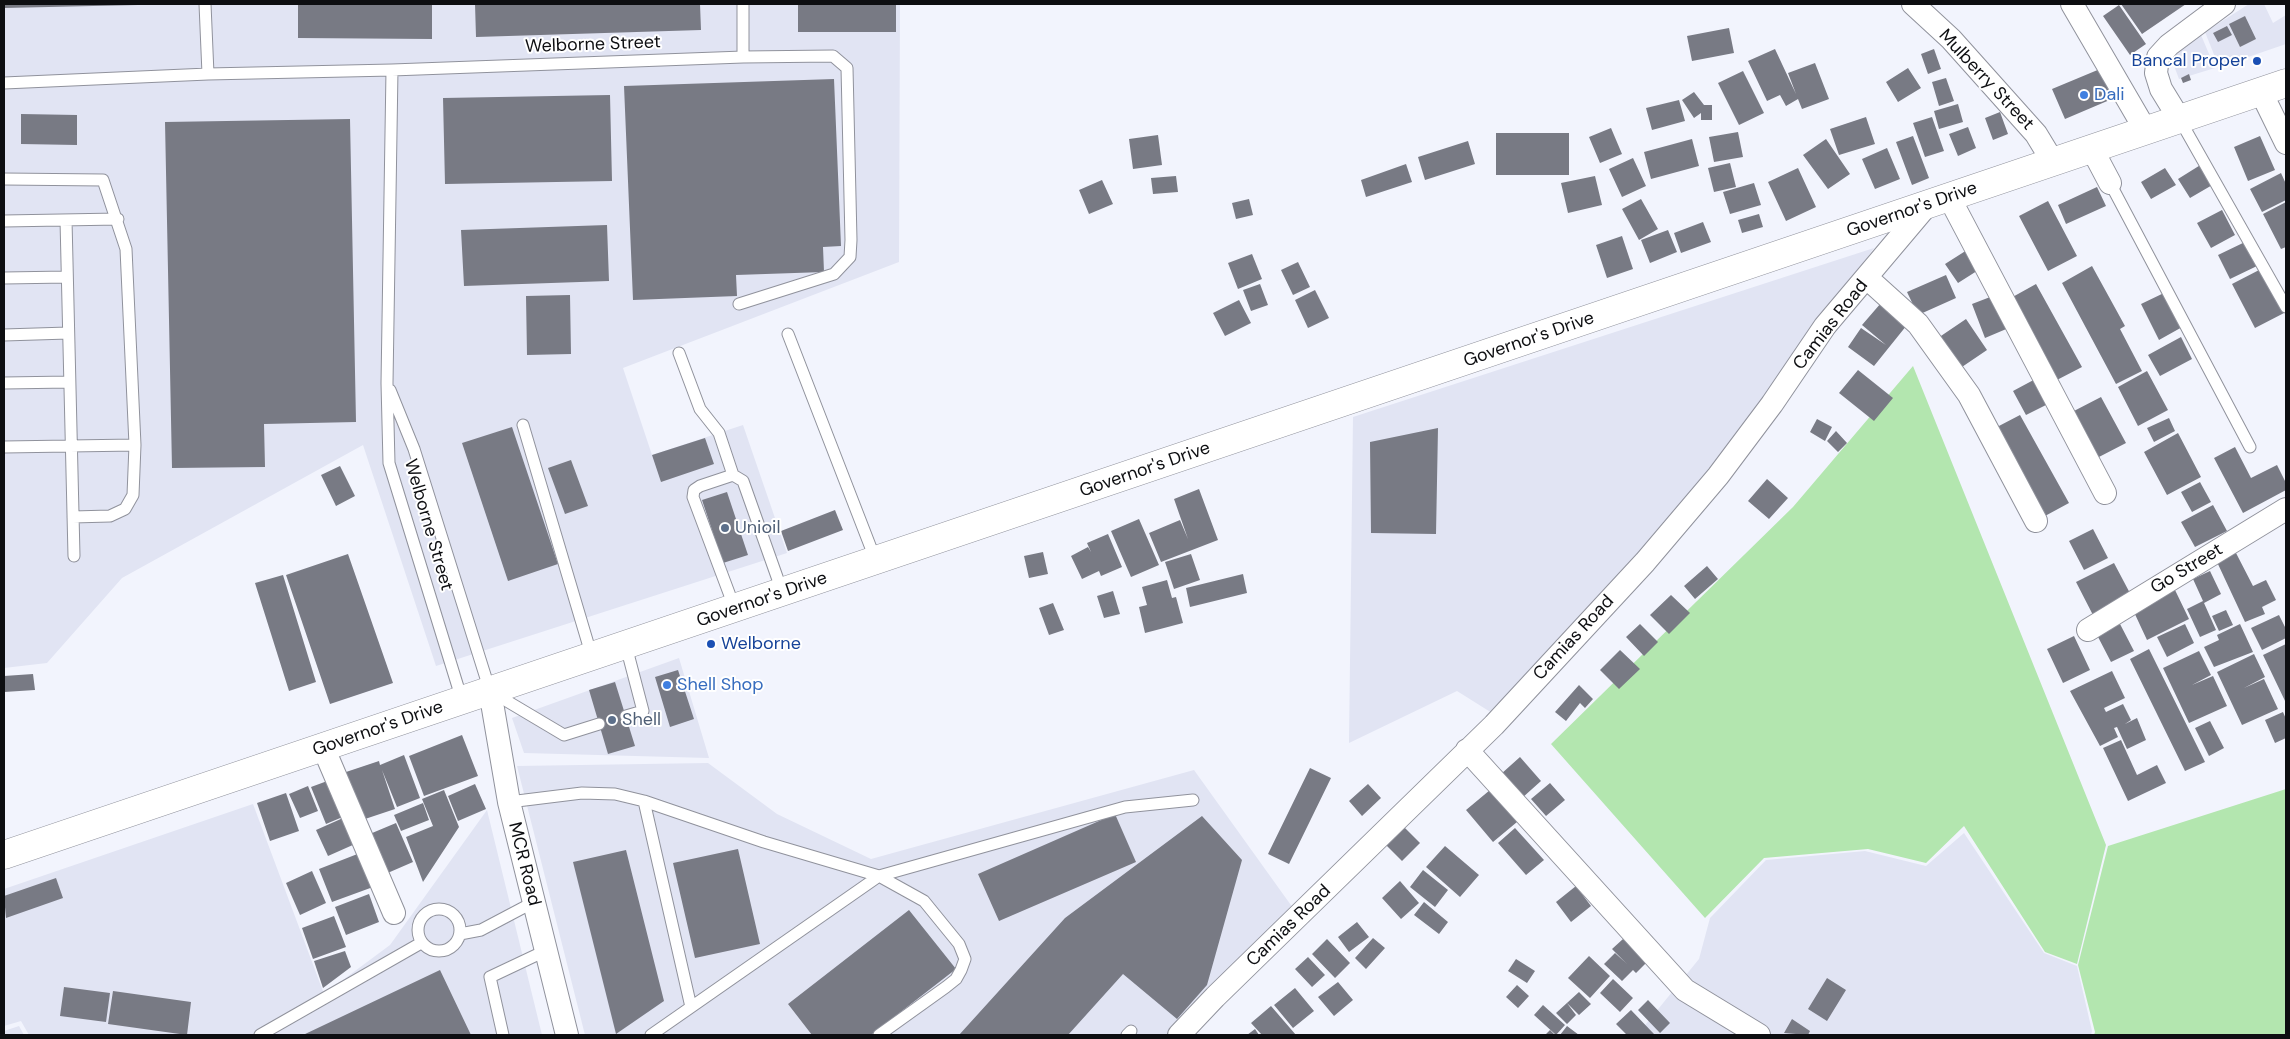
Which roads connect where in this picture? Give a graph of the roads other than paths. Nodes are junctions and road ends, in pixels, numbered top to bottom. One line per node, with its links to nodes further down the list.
1 (205, 4): 9 (lane)
2 (743, 4): 7 (lane)
3 (1913, 4): 17 (street, Mulberry Street)
4 (1933, 4): 17 (street, Mulberry Street)
5 (2072, 4): 14 (street)
6 (2224, 4): 13 (street)
7 (743, 57): 8 (lane, Welborne Street); 27 (lane, Welborne Street)
8 (392, 70): 9 (lane, Welborne Street); 35 (lane, Welborne Street)
9 (208, 74): 10 (lane, Welborne Street)
10 (4, 83)
11 (2286, 83): 12 (highway, Governor's Drive)
12 (2261, 92): 13 (highway, Governor's Drive); 15 (street)
13 (2180, 120): 14 (highway, Governor's Drive); 28 (lane)
14 (2146, 131): 16 (highway, Governor's Drive)
15 (2286, 143)
16 (2092, 149): 17 (highway, Governor's Drive); 19 (street)
17 (2060, 159): 20 (highway, Governor's Drive)
18 (4, 179): 21 (lane)
19 (2110, 183): 40 (lane)
20 (1939, 201): 26 (street, Camias Road); 42 (street); 47 (highway, Governor's Drive)
21 (118, 219): 22 (lane); 37 (lane)
22 (66, 220): 23 (lane); 24 (lane)
23 (4, 221)
24 (67, 277): 25 (lane); 29 (lane)
25 (4, 278)
26 (1867, 278): 45 (street); 58 (street, Camias Road)
27 (739, 304)
28 (2286, 307)
29 (68, 333): 31 (lane); 33 (lane)
30 (788, 334): 47 (lane)
31 (4, 335)
32 (679, 353): 41 (lane)
33 (70, 382): 34 (lane); 38 (lane)
34 (4, 383)
35 (388, 383): 53 (lane, Welborne Street); 54 (lane, Welborne Street)
36 (523, 425): 52 (lane)
37 (135, 445): 38 (lane); 44 (lane)
38 (71, 446): 39 (lane); 44 (lane)
39 (4, 447)
40 (2250, 447)
41 (733, 475): 48 (lane); 49 (lane)
42 (2105, 494)
43 (2286, 509): 50 (street, Go Street)
44 (73, 517): 46 (lane)
45 (2036, 521)
46 (74, 556)
47 (876, 561): 48 (highway, Governor's Drive)
48 (782, 593): 49 (highway, Governor's Drive)
49 (735, 609): 51 (highway, Governor's Drive)
50 (2088, 630)
51 (626, 646): 52 (highway, Governor's Drive); 55 (lane)
52 (592, 657): 53 (highway, Governor's Drive)
53 (490, 691): 54 (highway, Governor's Drive); 56 (lane); 61 (street, MCR Road)
54 (462, 700): 57 (highway, Governor's Drive)
55 (626, 716)
56 (599, 724)
57 (323, 747): 62 (highway, Governor's Drive); 65 (street)
58 (1467, 750): 75 (street, Camias Road); 76 (street)
59 (1193, 800): 63 (lane)
60 (644, 801): 61 (lane); 63 (lane); 69 (lane)
61 (509, 802): 64 (street, MCR Road)
62 (4, 855)
63 (879, 876): 69 (lane); 74 (lane)
64 (534, 902): 66 (lane); 68 (street, MCR Road)
65 (394, 913)
66 (460, 934): 67 (lane); 67 (lane)
67 (421, 943): 70 (lane)
68 (545, 951): 71 (lane); 72 (street, MCR Road)
69 (691, 1007): 73 (lane)
70 (260, 1035)
71 (503, 1035)
72 (567, 1035)
73 (650, 1035)
74 (879, 1035)
75 (1179, 1035)
76 (1758, 1035)

